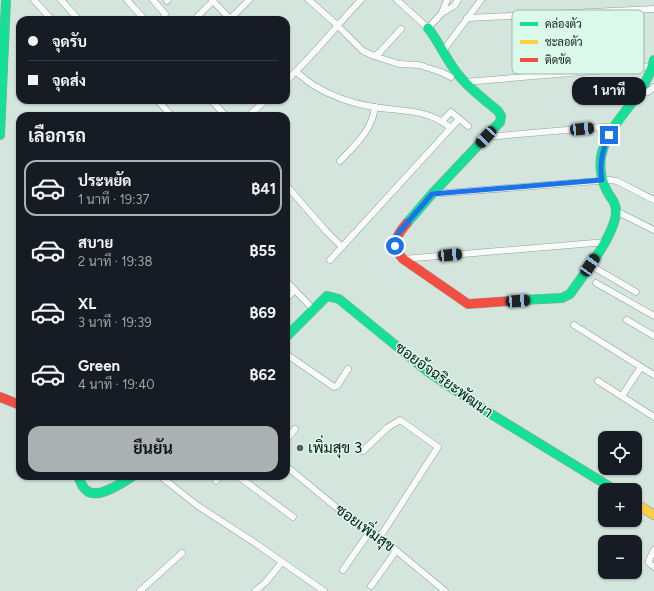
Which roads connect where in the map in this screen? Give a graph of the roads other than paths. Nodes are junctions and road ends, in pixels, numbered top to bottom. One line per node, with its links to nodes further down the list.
1 (6, 0): 52 (street)
2 (34, 0): 17 (street)
3 (62, 0): 18 (street)
4 (127, 0): 19 (street)
5 (153, 0): 20 (street)
6 (249, 0): 23 (street)
7 (309, 0): 26 (street)
8 (362, 0): 26 (street)
9 (397, 0): 27 (street)
10 (447, 0): 16 (street)
11 (458, 0): 16 (street)
12 (481, 0): 25 (street)
13 (213, 1): 21 (street); 22 (street)
14 (654, 9): 15 (street)
15 (633, 10)
16 (442, 13): 27 (street)
17 (48, 16)
18 (76, 16)
19 (141, 16)
20 (164, 16)
21 (198, 16)
22 (227, 16)
23 (233, 16)
24 (512, 16): 25 (street)
25 (467, 18): 29 (street)
26 (337, 25): 30 (street); 32 (street)
27 (428, 28): 29 (street)
28 (401, 29): 30 (street)
29 (443, 51): 36 (street)
30 (374, 56): 35 (street)
31 (653, 63): 38 (street)
32 (296, 72): 34 (street); 43 (street)
33 (544, 74): 36 (street)
34 (290, 77)
35 (451, 77)
36 (465, 82): 53 (street)
37 (654, 87): 38 (street)
38 (645, 90): 39 (street); 50 (street)
39 (654, 95)
40 (161, 104): 44 (street)
41 (215, 104): 45 (street)
42 (262, 104): 46 (street)
43 (374, 110): 48 (street); 54 (street)
44 (168, 112)
45 (222, 112)
46 (252, 112)
47 (459, 119): 48 (street); 49 (street); 51 (street)
48 (442, 121): 51 (street)
49 (468, 126)
50 (614, 126): 53 (street); 55 (street)
51 (451, 128): 62 (street)
52 (0, 135)
53 (486, 137): 57 (street)
54 (340, 161)
55 (602, 180): 57 (street); 58 (street); 59 (street)
56 (290, 190): 62 (street)
57 (432, 194): 63 (street)
58 (654, 200)
59 (616, 211): 60 (street); 61 (street)
60 (654, 230)
61 (606, 242): 63 (street); 65 (street)
62 (342, 247): 64 (street)
63 (403, 259): 65 (street)
64 (330, 260)
65 (590, 265): 69 (street)
66 (596, 283): 72 (street)
67 (290, 284): 68 (street)
68 (295, 290): 70 (street); 71 (street)
69 (636, 292)
70 (290, 295)
71 (313, 309): 75 (street, ซอยอัจฉริยะพัฒนา); 94 (street, ซอยอัจฉริยะพัฒนา)
72 (654, 316)
73 (627, 320): 76 (street)
74 (574, 325): 78 (street)
75 (290, 333)
76 (654, 336)
77 (290, 357): 79 (street)
78 (641, 367): 80 (street); 82 (street)
79 (348, 369)
80 (654, 375)
81 (598, 381): 82 (street)
82 (622, 396): 85 (street)
83 (0, 397): 84 (street)
84 (16, 403)
85 (654, 417)
86 (295, 429): 87 (street)
87 (290, 435)
88 (363, 452): 99 (street)
89 (290, 469): 98 (street, ซอยเพิ่มสุข)
90 (80, 480): 91 (street)
91 (126, 480)
92 (165, 480): 103 (street)
93 (243, 480): 97 (street)
94 (603, 483)
95 (642, 507): 96 (street)
96 (654, 515)
97 (293, 517)
98 (370, 531): 99 (street, ซอยเพิ่มสุข); 105 (street)
99 (380, 538): 101 (street, ซอยเพิ่มสุข)
100 (654, 550): 104 (street)
101 (396, 551): 106 (street); 110 (street, ซอยเพิ่มสุข)
102 (182, 553): 107 (street)
103 (282, 562): 108 (street); 109 (street)
104 (654, 567)
105 (343, 570)
106 (371, 586)
107 (140, 591)
108 (255, 591)
109 (324, 591)
110 (445, 591)

